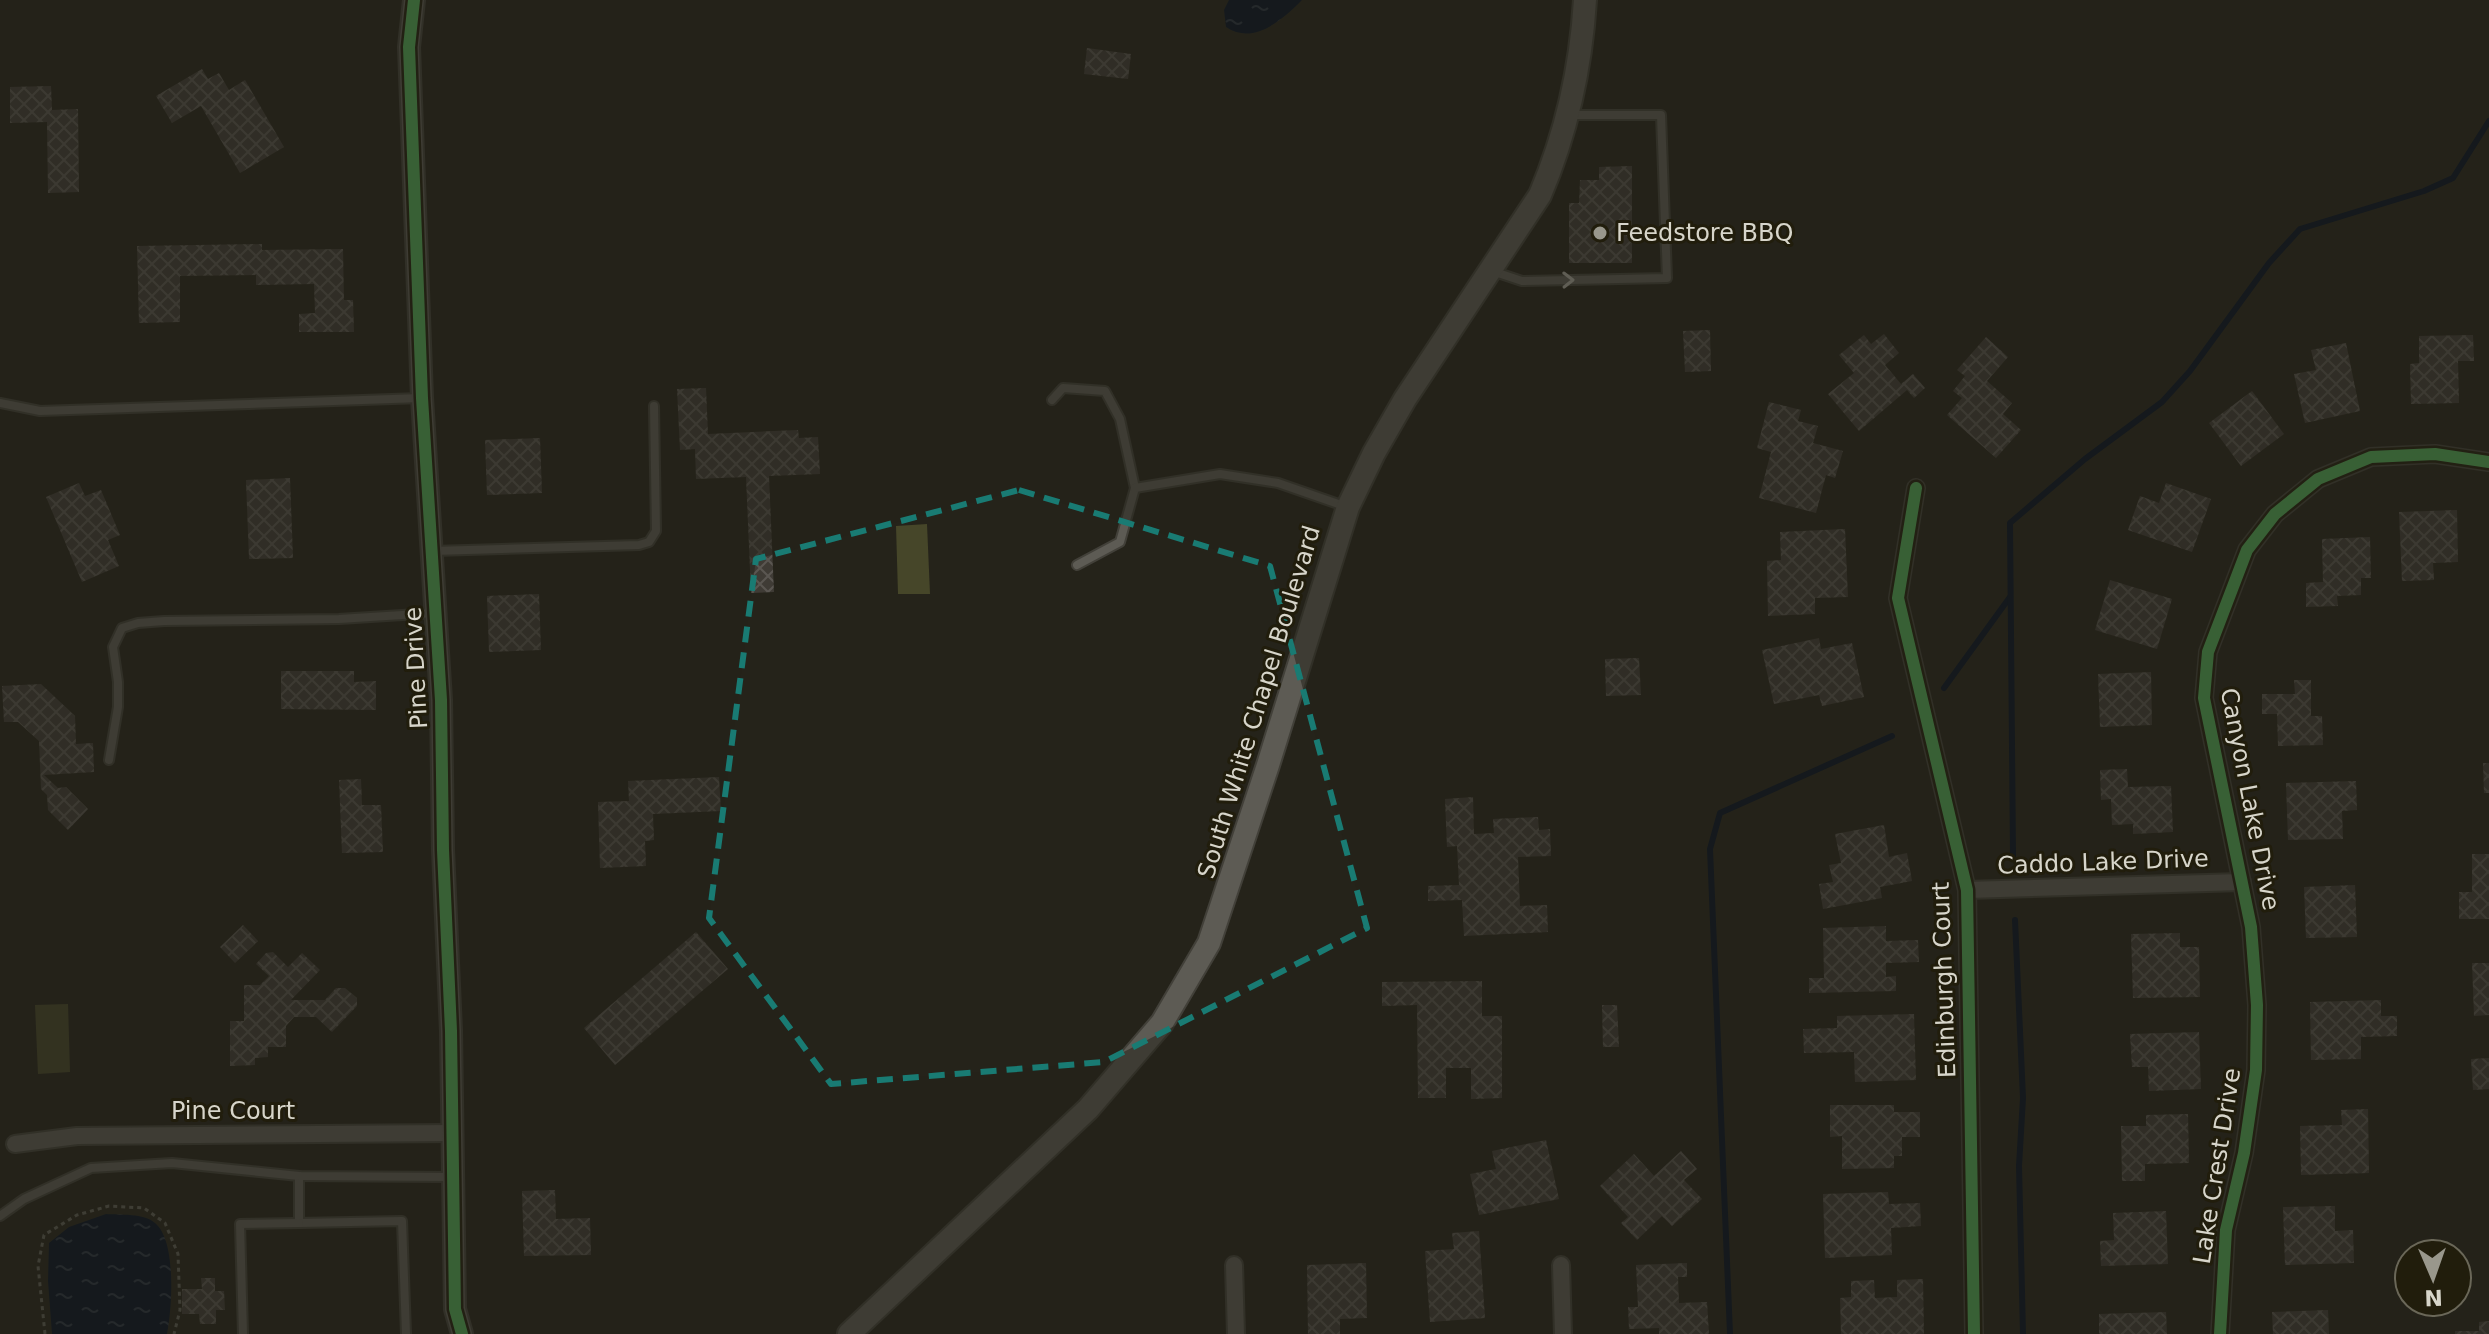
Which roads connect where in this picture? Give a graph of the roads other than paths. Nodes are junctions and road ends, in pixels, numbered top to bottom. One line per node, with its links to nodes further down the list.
1 (414, 0): 5 (street, Pine Drive)
2 (1585, 0): 3 (main road, South White Chapel Boulevard)
3 (1567, 115): 4 (main road, South White Chapel Boulevard); 4 (lane, one-way to 3)
4 (1491, 271): 12 (main road, South White Chapel Boulevard)
5 (422, 398): 7 (lane); 13 (street, Pine Drive)
6 (1052, 400): 10 (lane)
7 (0, 403)
8 (654, 406): 13 (lane)
9 (2489, 462): 17 (street, Canyon Lake Drive)
10 (1135, 488): 12 (lane); 14 (lane)
11 (1916, 488): 18 (street, Edinburgh Court)
12 (1348, 507): 31 (main road, South White Chapel Boulevard)
13 (431, 551): 15 (street, Pine Drive)
14 (1077, 565)
15 (435, 613): 16 (lane); 20 (street, Pine Drive)
16 (109, 760)
17 (2242, 882): 18 (street, Caddo Lake Drive); 19 (street, Canyon Lake Drive)
18 (1967, 890): 34 (street, Edinburgh Court)
19 (2257, 1005): 35 (street, Lake Crest Drive)
20 (452, 1133): 21 (street, Pine Court); 23 (street, Pine Drive)
21 (15, 1144)
22 (299, 1176): 23 (lane); 24 (lane); 25 (lane)
23 (452, 1177): 30 (street, Pine Drive)
24 (0, 1216)
25 (299, 1223): 28 (lane); 29 (lane)
26 (1234, 1265): 32 (street)
27 (1561, 1265): 33 (street)
28 (243, 1334)
29 (406, 1334)
30 (462, 1334)
31 (849, 1334)
32 (1236, 1334)
33 (1563, 1334)
34 (1974, 1334)
35 (2220, 1334)

